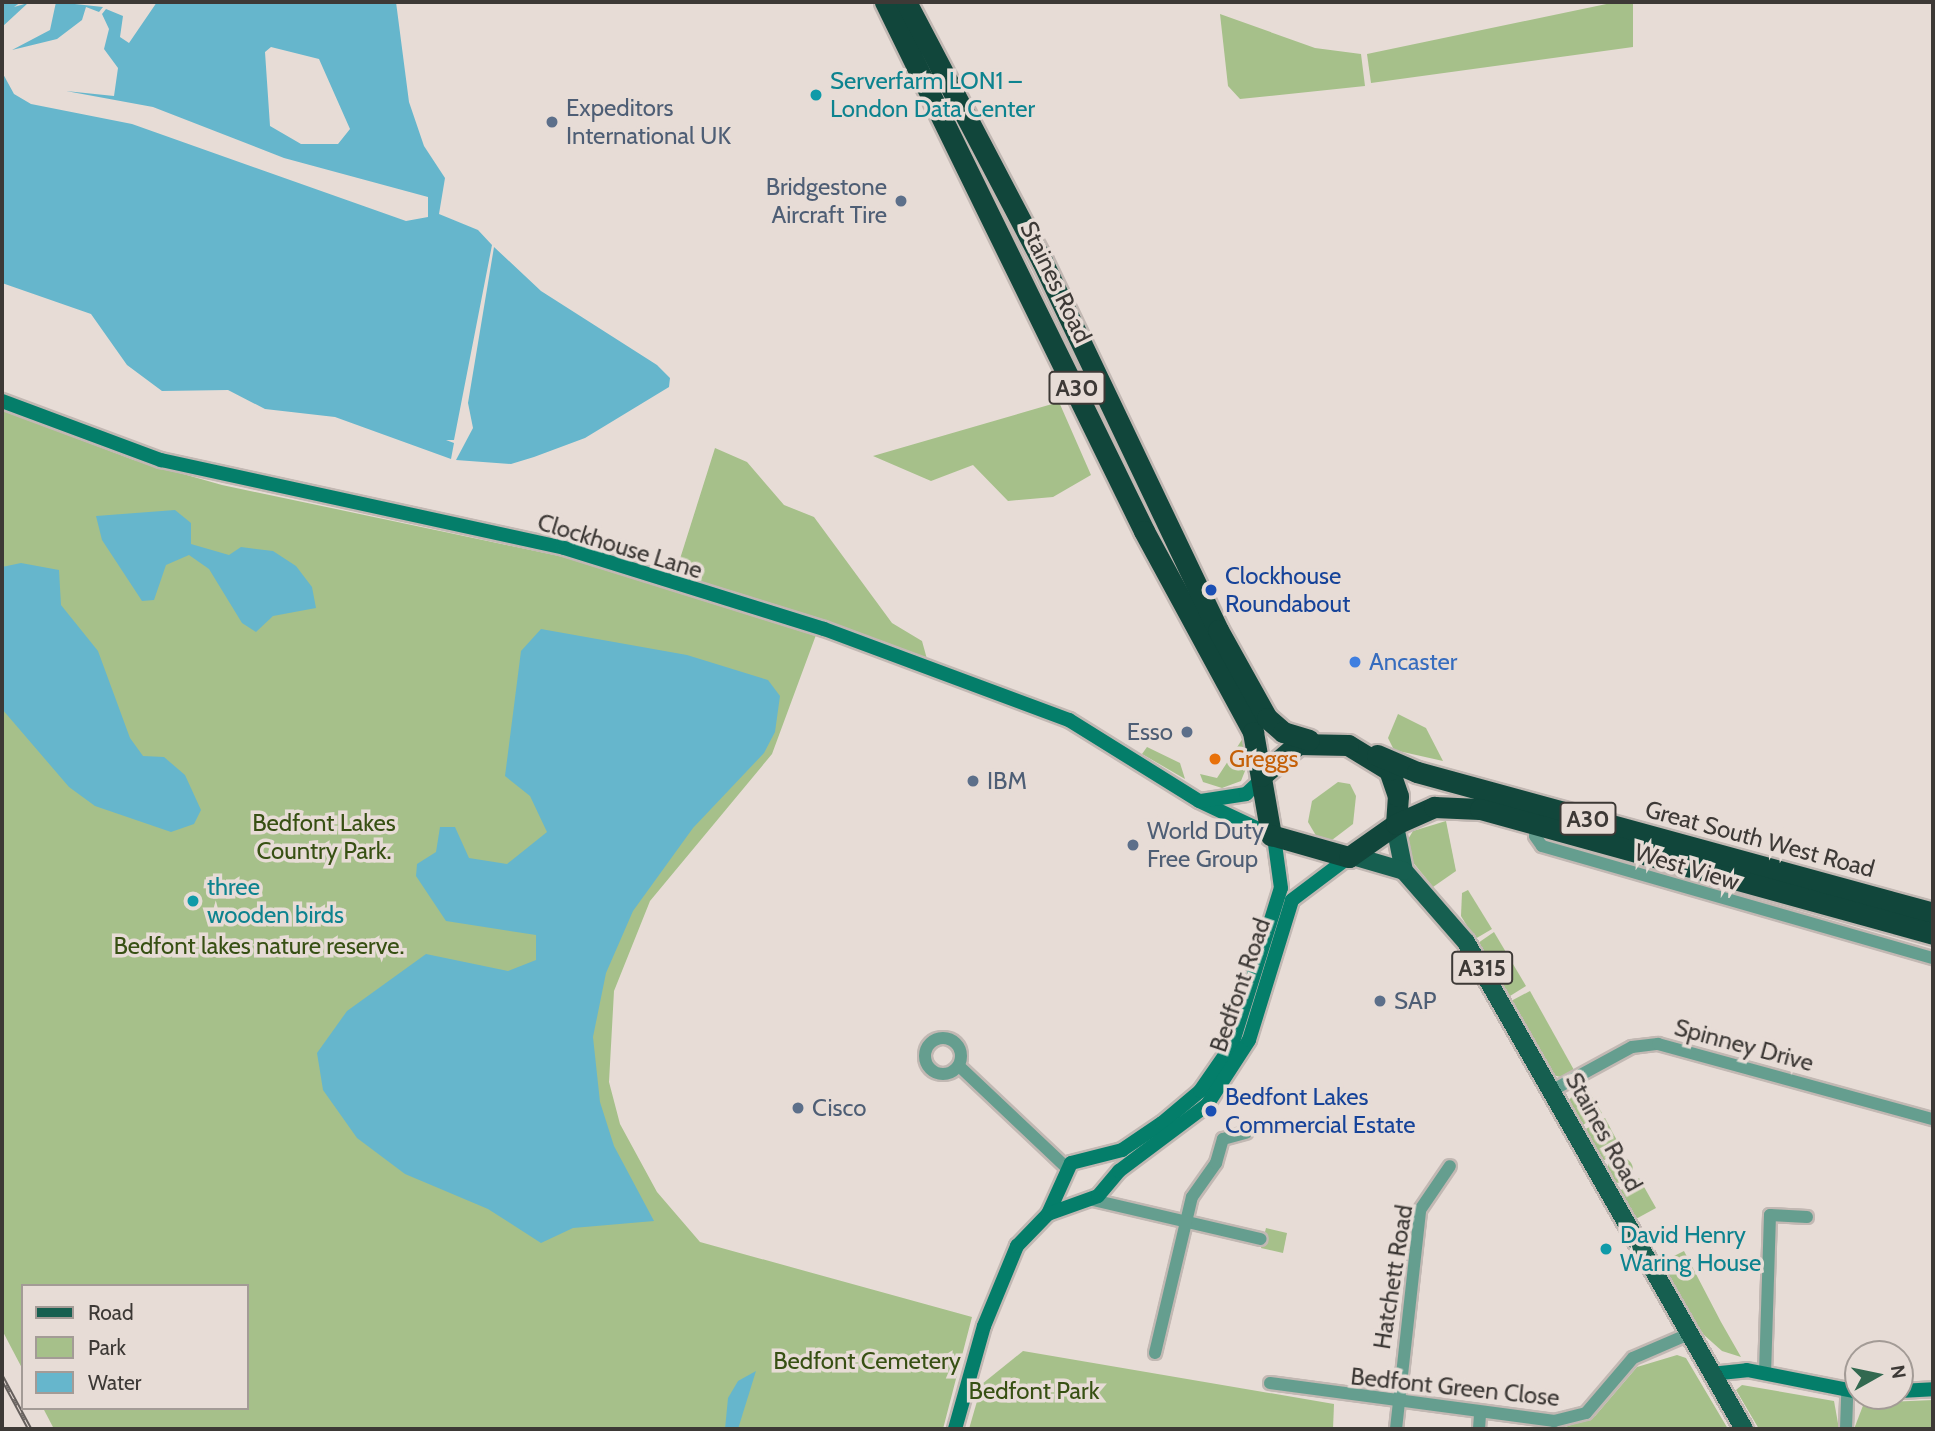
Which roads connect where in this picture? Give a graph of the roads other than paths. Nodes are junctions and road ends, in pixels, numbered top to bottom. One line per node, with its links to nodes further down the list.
1 (885, 2): 6 (highway, Staines Road / A30)
2 (906, 2): 4 (highway, Staines Road / A30)
3 (2, 401): 7 (street, Clockhouse Lane)
4 (1309, 740): 5 (highway); 6 (highway)
5 (1373, 756): 8 (highway); 13 (highway, Great South West Road / A30)
6 (1262, 778): 7 (street); 9 (highway)
7 (1199, 801): 9 (street, Clockhouse Lane)
8 (1396, 825): 10 (highway); 11 (main road, Staines Road / A315); 12 (highway, Great South West Road / A30)
9 (1273, 836): 10 (highway); 20 (street, Bedfont Road)
10 (1351, 856): 11 (main road); 23 (street, Bedfont Road)
11 (1404, 871): 17 (main road, Staines Road / A315)
12 (1807, 909): 14 (highway, Great South West Road / A30); 15 (street)
13 (1933, 913)
14 (1933, 933)
15 (1933, 958)
16 (959, 1066): 22 (street)
17 (1550, 1091): 18 (street, Spinney Drive); 31 (main road, Staines Road / A315)
18 (1933, 1119)
19 (1246, 1133): 29 (street)
20 (1094, 1159): 22 (street, Bedfont Road); 23 (street)
21 (1450, 1166): 39 (street, Hatchett Road)
22 (1067, 1168): 24 (street)
23 (1106, 1183): 25 (street, Bedfont Road); 26 (street)
24 (1063, 1184): 25 (street); 27 (street)
25 (1090, 1200): 26 (street); 27 (street)
26 (1124, 1206): 29 (street)
27 (1048, 1214): 42 (street)
28 (1807, 1217): 34 (street)
29 (1186, 1223): 30 (street); 32 (street)
30 (1261, 1239)
31 (1689, 1334): 33 (main road, Staines Road / A315); 41 (street, Bedfont Green Close)
32 (1156, 1353)
33 (1711, 1374): 34 (street); 45 (main road, Staines Road / A315)
34 (1765, 1374): 37 (street)
35 (1270, 1383): 39 (street, Bedfont Green Close)
36 (1933, 1389): 38 (street)
37 (1844, 1390)
38 (1914, 1390)
39 (1397, 1404): 41 (street, Bedfont Green Close); 43 (street, Hatchett Road)
40 (1850, 1410): 46 (street)
41 (1480, 1413): 44 (street)
42 (955, 1429)
43 (1396, 1429)
44 (1479, 1429)
45 (1744, 1429)
46 (1846, 1429)

